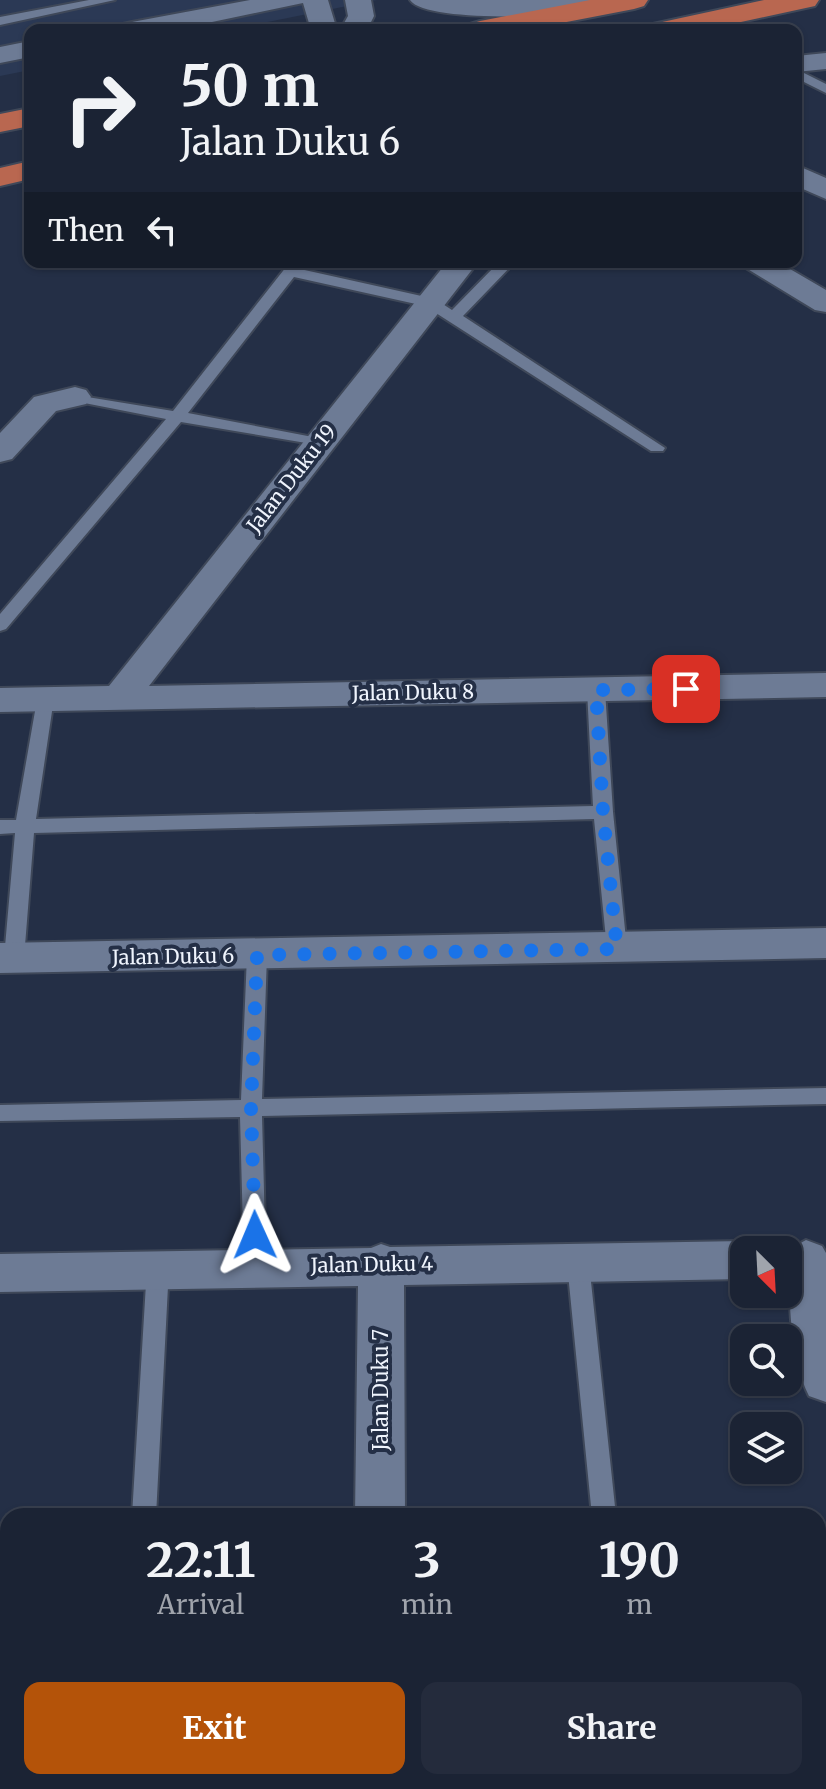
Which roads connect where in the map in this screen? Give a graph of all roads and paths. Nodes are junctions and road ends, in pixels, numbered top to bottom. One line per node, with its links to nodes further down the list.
1 (109, 0): 9 (lane)
2 (292, 0): 10 (street)
3 (315, 0): 11 (street)
4 (358, 0): 12 (street)
5 (423, 0): 8 (street)
6 (634, 0): 8 (highway)
7 (805, 0): 14 (highway)
8 (604, 6): 13 (highway)
9 (0, 21)
10 (164, 24)
11 (324, 24)
12 (357, 24)
13 (511, 24)
14 (691, 24)
15 (24, 50): 16 (street)
16 (0, 55)
17 (826, 61): 18 (street)
18 (802, 63)
19 (802, 76): 20 (lane)
20 (826, 89)
21 (24, 118): 22 (highway)
22 (0, 123)
23 (24, 171): 24 (highway)
24 (0, 177)
25 (802, 177): 26 (street)
26 (826, 190)
27 (294, 268): 35 (lane)
28 (298, 268): 33 (lane)
29 (460, 268): 33 (street, Jalan Duku 19)
30 (499, 268): 33 (lane)
31 (767, 268): 32 (street)
32 (826, 303)
33 (442, 310): 36 (street, Jalan Duku 19); 37 (lane)
34 (75, 397): 35 (lane); 38 (street)
35 (178, 415): 36 (lane); 39 (lane)
36 (318, 443): 42 (street, Jalan Duku 19)
37 (657, 448)
38 (0, 452)
39 (0, 625)
40 (826, 685): 41 (street, Jalan Duku 8)
41 (596, 690): 42 (street, Jalan Duku 8); 45 (lane)
42 (121, 696): 43 (street, Jalan Duku 8)
43 (45, 698): 44 (street, Jalan Duku 8); 46 (lane)
44 (0, 700)
45 (603, 812): 46 (lane); 49 (lane)
46 (25, 826): 47 (lane); 51 (lane)
47 (0, 827)
48 (826, 943): 49 (street, Jalan Duku 6)
49 (617, 949): 50 (street, Jalan Duku 6)
50 (257, 955): 51 (street, Jalan Duku 6); 53 (lane)
51 (7, 958)
52 (826, 1096): 53 (lane)
53 (251, 1108): 54 (lane); 60 (lane)
54 (0, 1113)
55 (807, 1259): 62 (street)
56 (730, 1260): 58 (street, Jalan Duku 4)
57 (381, 1263): 58 (street, Jalan Duku 4); 60 (street, Jalan Duku 4); 64 (street, Jalan Duku 7)
58 (578, 1263): 65 (lane)
59 (158, 1267): 60 (street, Jalan Duku 4); 61 (street, Jalan Duku 4); 63 (lane)
60 (255, 1267)
61 (0, 1273)
62 (826, 1382)
63 (144, 1508)
64 (380, 1508)
65 (603, 1508)

